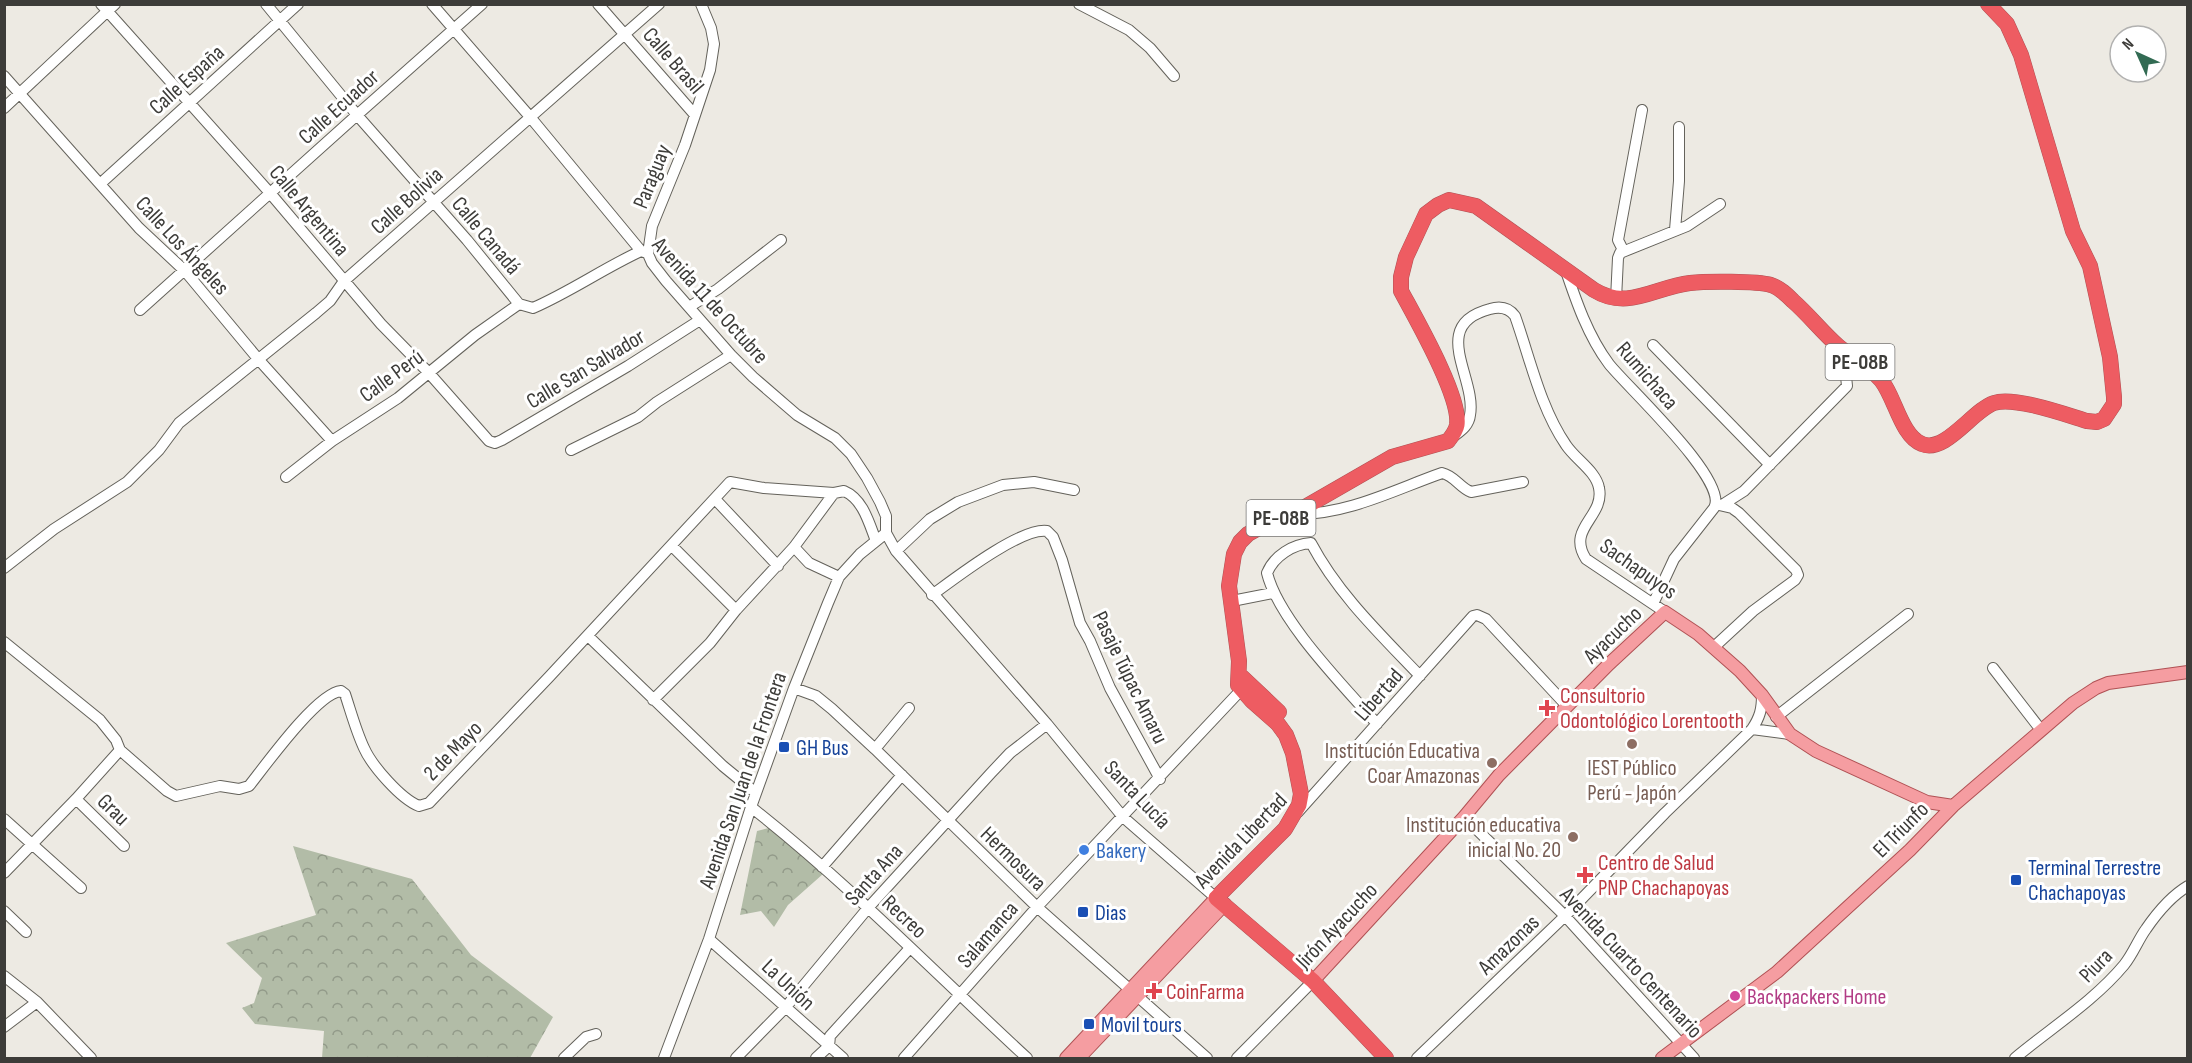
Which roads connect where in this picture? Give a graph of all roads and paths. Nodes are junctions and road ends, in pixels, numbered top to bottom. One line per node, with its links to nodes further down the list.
1 (266, 4): 12 (street, Calle Canadá)
2 (298, 4): 12 (street, Calle España)
3 (432, 4): 13 (street, Avenida 11 de Octubre)
4 (482, 4): 13 (street, Calle Ecuador)
5 (598, 4): 14 (street, Calle Brasil)
6 (659, 4): 14 (street, Calle Bolivia)
7 (701, 4): 15 (street)
8 (708, 4): 15 (street)
9 (1079, 4): 17 (street)
10 (1988, 4): 42 (highway, PE-08B)
11 (108, 7): 18 (street); 19 (street, Calle Argentina)
12 (280, 20): 19 (street, Calle España); 22 (street, Calle Canadá)
13 (453, 30): 22 (street, Calle Ecuador); 24 (street, Avenida 11 de Octubre)
14 (625, 33): 23 (street, Calle Brasil); 24 (street, Calle Bolivia)
15 (714, 44): 23 (street, Paraguay)
16 (4, 76): 18 (street, Calle Los Ángeles)
17 (1174, 76)
18 (21, 93): 20 (street); 26 (street, Calle Los Ángeles)
19 (190, 102): 26 (street, Calle España); 27 (street, Calle Argentina)
20 (4, 108)
21 (1642, 110): 32 (street)
22 (357, 115): 27 (street, Calle Ecuador); 28 (street, Calle Canadá)
23 (695, 115): 33 (street, Paraguay)
24 (531, 118): 28 (street, Calle Bolivia); 33 (street, Avenida 11 de Octubre)
25 (1679, 127): 30 (street)
26 (100, 184): 35 (street, Calle Los Ángeles)
27 (270, 193): 35 (street, Calle Ecuador); 36 (street, Calle Argentina)
28 (433, 202): 36 (street, Calle Bolivia); 38 (street, Calle Canadá)
29 (1720, 204): 30 (street)
30 (1675, 230): 32 (street)
31 (781, 240): 39 (street)
32 (1623, 250): 37 (street)
33 (645, 252): 38 (street, Calle Canadá); 39 (street, Avenida 11 de Octubre)
34 (1565, 268): 37 (highway); 49 (highway); 57 (street, Rumichaca)
35 (185, 271): 40 (street, Calle Ecuador); 45 (street, Calle Los Ángeles)
36 (344, 281): 45 (street, Calle Bolivia); 46 (street, Calle Argentina)
37 (1616, 299): 42 (highway, PE-08B)
38 (519, 303): 46 (street, Calle Perú)
39 (689, 307): 41 (street, Avenida 11 de Octubre)
40 (140, 310)
41 (700, 320): 44 (street, Avenida 11 de Octubre); 48 (street, Calle San Salvador)
42 (1832, 341): 51 (street, Ayacucho)
43 (1653, 345): 51 (street)
44 (731, 355): 50 (street); 59 (street, Avenida 11 de Octubre)
45 (259, 360): 47 (street, Calle Los Ángeles); 65 (street, Calle Bolivia)
46 (429, 373): 47 (street, Calle Perú); 48 (street, Calle Argentina)
47 (332, 441): 52 (street, Calle Perú)
48 (489, 441)
49 (1448, 441): 58 (highway, PE-08B); 70 (street, Sachapuyos)
50 (571, 450)
51 (1770, 465): 57 (street, Ayacucho)
52 (286, 477)
53 (1523, 482): 58 (street)
54 (1074, 490): 63 (street)
55 (834, 493): 56 (street, 2 de Mayo); 60 (street); 62 (street)
56 (715, 499): 61 (street, 2 de Mayo); 64 (street)
57 (1718, 503): 70 (street, Ayacucho); 76 (street)
58 (1293, 514): 69 (highway, PE-08B)
59 (886, 533): 60 (street, Avenida San Juan de la Frontera); 63 (street, Santa Lucía)
60 (876, 541): 66 (street, Avenida San Juan de la Frontera)
61 (672, 546): 71 (street); 74 (street, 2 de Mayo)
62 (794, 548): 64 (street); 66 (street)
63 (896, 551): 68 (street, Santa Lucía)
64 (778, 566): 71 (street)
65 (4, 568)
66 (839, 577): 81 (street, Avenida San Juan de la Frontera)
67 (1273, 592): 69 (street); 79 (street); 88 (street)
68 (932, 595): 87 (street, Santa Lucía); 95 (street, Pasaje Túpac Amaru)
69 (1232, 601): 80 (highway, PE-08B)
70 (1653, 604): 72 (street, Sachapuyos)
71 (736, 610): 83 (street)
72 (1665, 612): 76 (main road, Sachapuyos); 84 (main road, Ayacucho)
73 (1908, 614): 86 (street)
74 (588, 636): 83 (street); 93 (street, 2 de Mayo)
75 (4, 642): 93 (street)
76 (1714, 647): 82 (main road, Sachapuyos)
77 (1993, 668): 90 (street)
78 (2187, 672): 90 (main road, El Triunfo)
79 (1420, 676): 84 (street, Libertad); 88 (street, Libertad)
80 (1242, 682): 95 (street, Salamanca); 98 (highway); 102 (highway)
81 (794, 688): 92 (street, Hermosura); 96 (street, Avenida San Juan de la Frontera)
82 (1762, 694): 86 (main road, Sachapuyos); 89 (street, Amazonas)
83 (653, 700): 96 (street)
84 (1567, 706): 103 (main road, Ayacucho)
85 (909, 708): 92 (street)
86 (1776, 717): 91 (main road, Sachapuyos)
87 (1047, 724): 101 (street, Santa Lucía); 105 (street, Santa Ana)
88 (1377, 724): 98 (street, Libertad)
89 (1752, 729): 91 (street); 116 (street, Amazonas)
90 (2041, 730): 99 (main road, El Triunfo)
91 (1790, 734): 99 (main road, Sachapuyos)
92 (875, 749): 94 (street, Hermosura)
93 (120, 750): 97 (street)
94 (902, 775): 105 (street, Hermosura); 108 (street)
95 (1160, 778): 101 (street, Salamanca)
96 (756, 793): 100 (street, Avenida San Juan de la Frontera)
97 (76, 799): 106 (street); 107 (street, Grau)
98 (1309, 801): 102 (street, Avenida Libertad); 112 (highway, Avenida Libertad)
99 (1953, 806): 128 (main road, El Triunfo)
100 (751, 807): 108 (street, Recreo); 118 (street, Avenida San Juan de la Frontera)
101 (1123, 817): 112 (street, Santa Lucía); 113 (street, Salamanca)
102 (1293, 817): 112 (highway, Avenida Libertad)
103 (1464, 817): 116 (street, Avenida Cuarto Centenario); 121 (main road, Jirón Ayacucho)
104 (4, 819): 106 (street)
105 (947, 821): 113 (street, Hermosura); 114 (street, Santa Ana)
106 (32, 844): 109 (street); 111 (street)
107 (124, 846)
108 (822, 867): 114 (street, Recreo)
109 (4, 873)
110 (2187, 886): 146 (street, Piura)
111 (81, 888)
112 (1221, 901): 121 (highway, Santa Lucía); 122 (main road, Avenida Libertad)
113 (1037, 907): 122 (street, Hermosura); 123 (street, Salamanca)
114 (868, 908): 119 (street, Recreo); 125 (street, Santa Ana)
115 (4, 911): 117 (street)
116 (1565, 916): 128 (street, Avenida Cuarto Centenario); 143 (street, Amazonas)
117 (26, 932)
118 (709, 939): 125 (street, La Unión); 133 (street, Avenida San Juan de la Frontera)
119 (910, 948): 123 (street, Recreo); 129 (street)
120 (4, 976): 124 (street)
121 (1313, 981): 141 (street, Jirón Ayacucho); 142 (highway, Santa Lucía)
122 (1133, 994): 138 (main road, Avenida Libertad); 139 (main road, Avenida Libertad); 140 (street, Hermosura)
123 (959, 995): 136 (street, Salamanca); 137 (street, Recreo)
124 (37, 1002): 126 (street); 131 (street)
125 (785, 1008): 129 (street, La Unión); 130 (street, Santa Ana)
126 (4, 1027)
127 (596, 1034): 132 (street)
128 (1681, 1045): 144 (main road, El Triunfo); 145 (street, Avenida Cuarto Centenario)
129 (828, 1046): 134 (street); 135 (street, La Unión)
130 (738, 1058)
131 (91, 1059)
132 (564, 1059)
133 (664, 1059)
134 (816, 1059)
135 (843, 1059)
136 (904, 1059)
137 (1028, 1059)
138 (1066, 1059)
139 (1079, 1059)
140 (1207, 1059)
141 (1237, 1059)
142 (1386, 1059)
143 (1417, 1059)
144 (1662, 1059)
145 (1694, 1059)
146 (2015, 1059)

